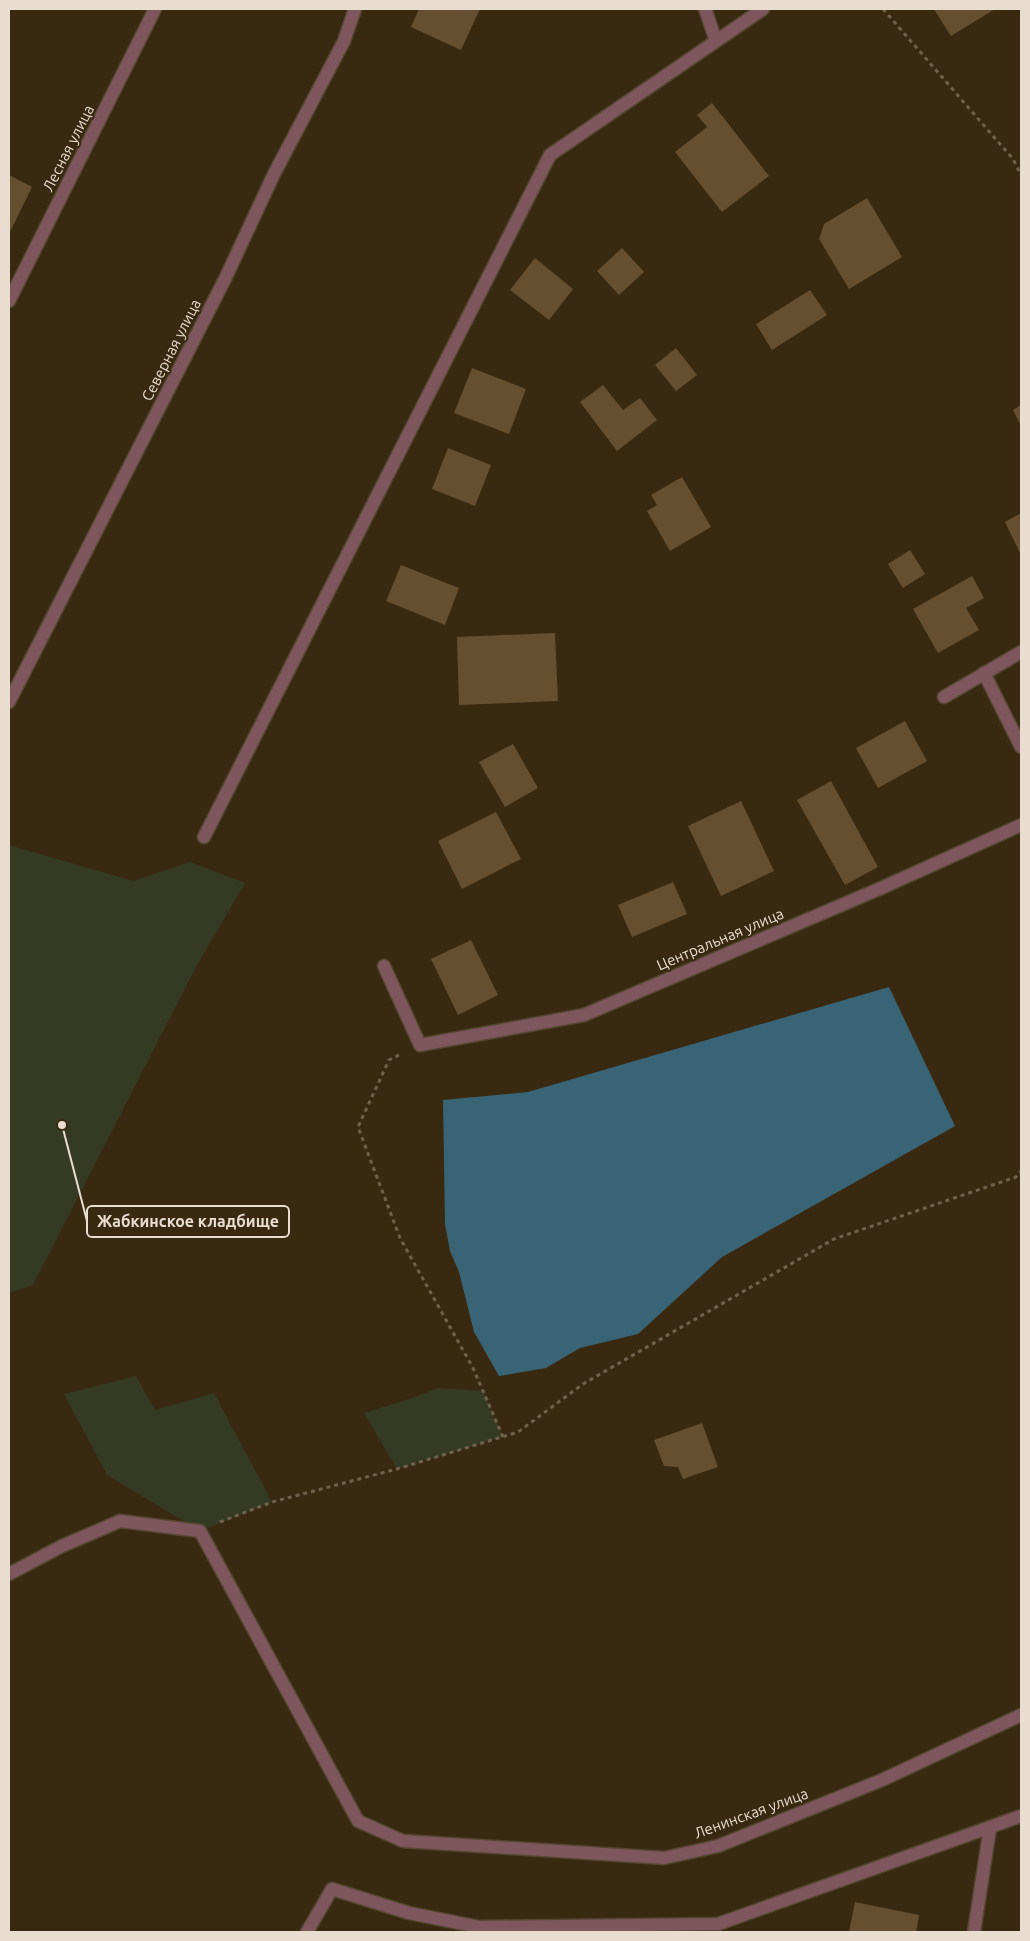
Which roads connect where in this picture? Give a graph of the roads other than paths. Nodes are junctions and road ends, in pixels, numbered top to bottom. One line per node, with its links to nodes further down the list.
1 (156, 9): 6 (street, Лесная улица)
2 (355, 9): 10 (street, Северная улица)
3 (705, 9): 5 (street)
4 (762, 9): 5 (street)
5 (716, 40): 13 (street)
6 (9, 301)
7 (1021, 652): 8 (street)
8 (984, 673): 9 (street); 11 (street)
9 (944, 697)
10 (9, 702)
11 (1021, 747)
12 (1021, 825): 14 (street, Центральная улица)
13 (204, 837)
14 (384, 966)
15 (9, 1574): 16 (street, Ленинская улица)
16 (1021, 1715)
17 (1021, 1816): 18 (street)
18 (990, 1828): 19 (street); 21 (street)
19 (631, 1929): 20 (street)
20 (307, 1932)
21 (974, 1932)

